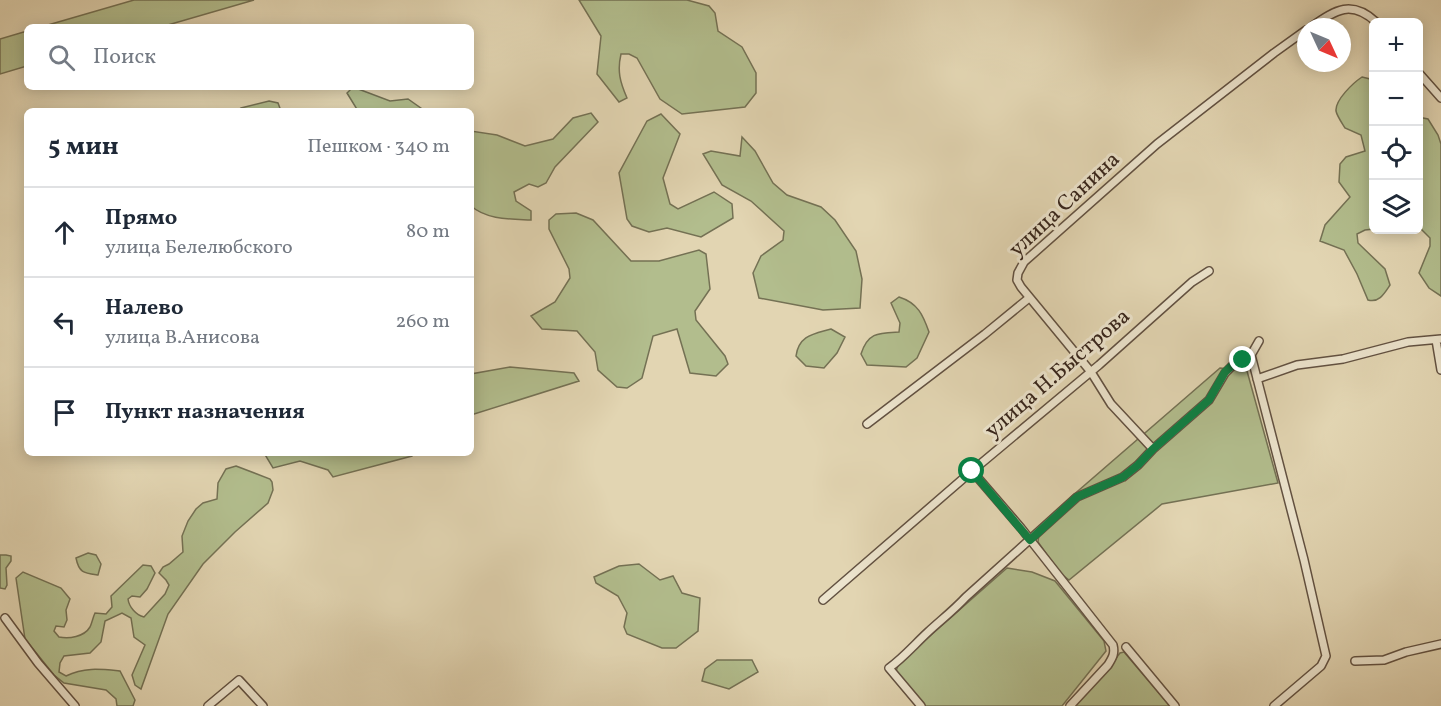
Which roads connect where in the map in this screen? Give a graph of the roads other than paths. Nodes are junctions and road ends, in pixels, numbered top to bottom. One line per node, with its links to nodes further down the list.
1 (1323, 18): 2 (street)
2 (1372, 18)
3 (1297, 36): 7 (street, улица Санина)
4 (1423, 77): 5 (street)
5 (1441, 98)
6 (1209, 271): 12 (street, улица Н.Быстрова)
7 (1029, 298): 12 (street); 14 (street)
8 (1439, 339): 11 (street); 13 (street)
9 (1259, 341): 10 (street)
10 (1251, 356): 13 (street); 15 (street)
11 (1441, 370)
12 (1091, 372): 15 (street); 16 (street, улица Н.Быстрова)
13 (1257, 379): 29 (street)
14 (867, 424)
15 (1153, 449): 17 (street)
16 (972, 471): 17 (street); 18 (street, улица Н.Быстрова)
17 (1030, 540): 26 (street); 27 (street)
18 (823, 600)
19 (5, 618): 23 (street)
20 (1441, 644): 22 (street)
21 (1126, 647): 28 (street)
22 (1355, 661)
23 (75, 706)
24 (208, 706): 25 (street)
25 (263, 706)
26 (921, 706)
27 (1070, 706)
28 (1175, 706)
29 (1274, 706)

